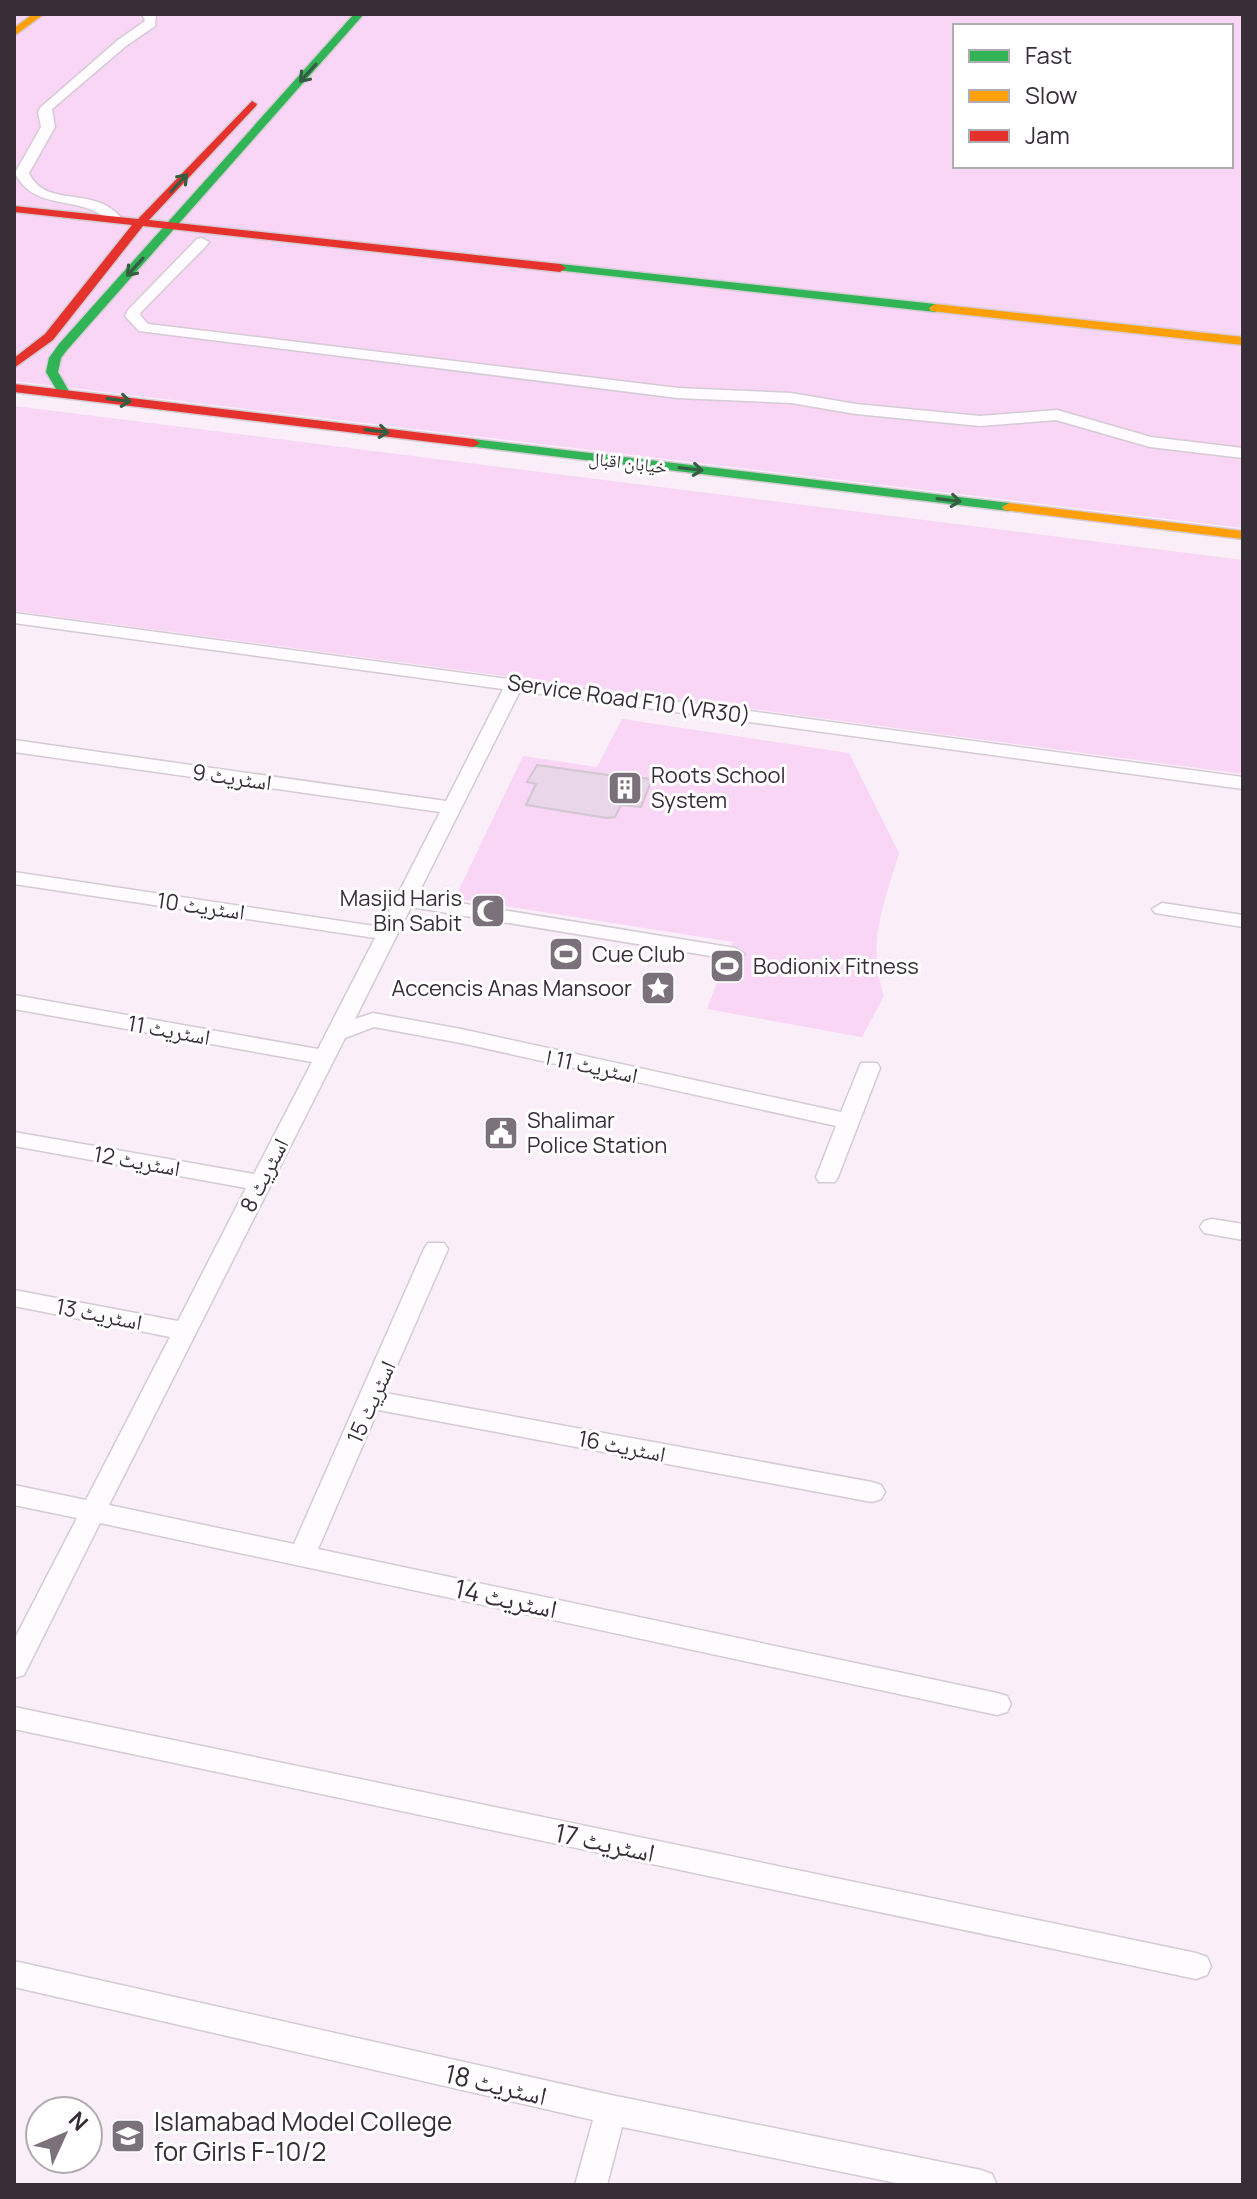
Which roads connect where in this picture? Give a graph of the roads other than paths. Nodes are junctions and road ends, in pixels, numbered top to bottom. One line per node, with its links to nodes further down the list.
1 (39, 14): 5 (street)
2 (148, 14): 9 (street)
3 (335, 14): 6 (street)
4 (359, 14): 12 (street, one-way to 12)
5 (14, 33)
6 (304, 48)
7 (262, 93): 11 (street, one-way to 7)
8 (14, 209): 9 (street)
9 (115, 219): 11 (street)
10 (14, 221): 11 (street)
11 (136, 228): 12 (street); 16 (street)
12 (168, 231): 13 (street); 14 (street); 18 (street, one-way to 18)
13 (202, 242): 15 (street); 20 (street)
14 (1243, 341)
15 (1243, 353)
16 (14, 364)
17 (14, 388): 18 (street, خیابان اقبال)
18 (64, 393): 21 (street, خیابان اقبال, one-way to 21)
19 (14, 405): 22 (street, خیابان اقبال)
20 (1243, 453)
21 (1243, 535)
22 (1243, 552)
23 (14, 618): 24 (street, Service Road F10 (VR30))
24 (515, 684): 26 (street, Service Road F10 (VR30)); 27 (street, اسٹریٹ 8)
25 (14, 746): 27 (street, اسٹریٹ 9)
26 (1243, 783)
27 (451, 808): 29 (street, اسٹریٹ 8)
28 (14, 878): 32 (street, اسٹریٹ 10)
29 (404, 900): 32 (street, اسٹریٹ 8); 33 (street)
30 (1162, 909): 31 (street)
31 (1243, 921)
32 (388, 934): 35 (street, اسٹریٹ 8)
33 (735, 954)
34 (14, 1002): 36 (street, اسٹریٹ 11)
35 (338, 1033): 36 (street, اسٹریٹ 8); 38 (street, اسٹریٹ 11 ا)
36 (324, 1057): 41 (street, اسٹریٹ 8)
37 (869, 1068): 38 (street)
38 (848, 1121): 40 (street)
39 (14, 1139): 41 (street, اسٹریٹ 12)
40 (827, 1177)
41 (259, 1183): 46 (street, اسٹریٹ 8)
42 (1212, 1227): 43 (street)
43 (1243, 1232)
44 (436, 1249): 47 (street, اسٹریٹ 15)
45 (14, 1298): 46 (street, اسٹریٹ 13)
46 (183, 1331): 50 (street, اسٹریٹ 8)
47 (372, 1400): 48 (street, اسٹریٹ 16); 51 (street, اسٹریٹ 15)
48 (872, 1492)
49 (14, 1495): 50 (street, اسٹریٹ 14)
50 (94, 1511): 51 (street, اسٹریٹ 14); 52 (street, اسٹریٹ 8)
51 (303, 1554): 53 (street, اسٹریٹ 14)
52 (14, 1667)
53 (997, 1704)
54 (14, 1718): 55 (street, اسٹریٹ 17)
55 (1196, 1966)
56 (14, 1974): 57 (street, اسٹریٹ 18)
57 (611, 2110): 58 (street); 59 (street, اسٹریٹ 18)
58 (591, 2185)
59 (981, 2185)

